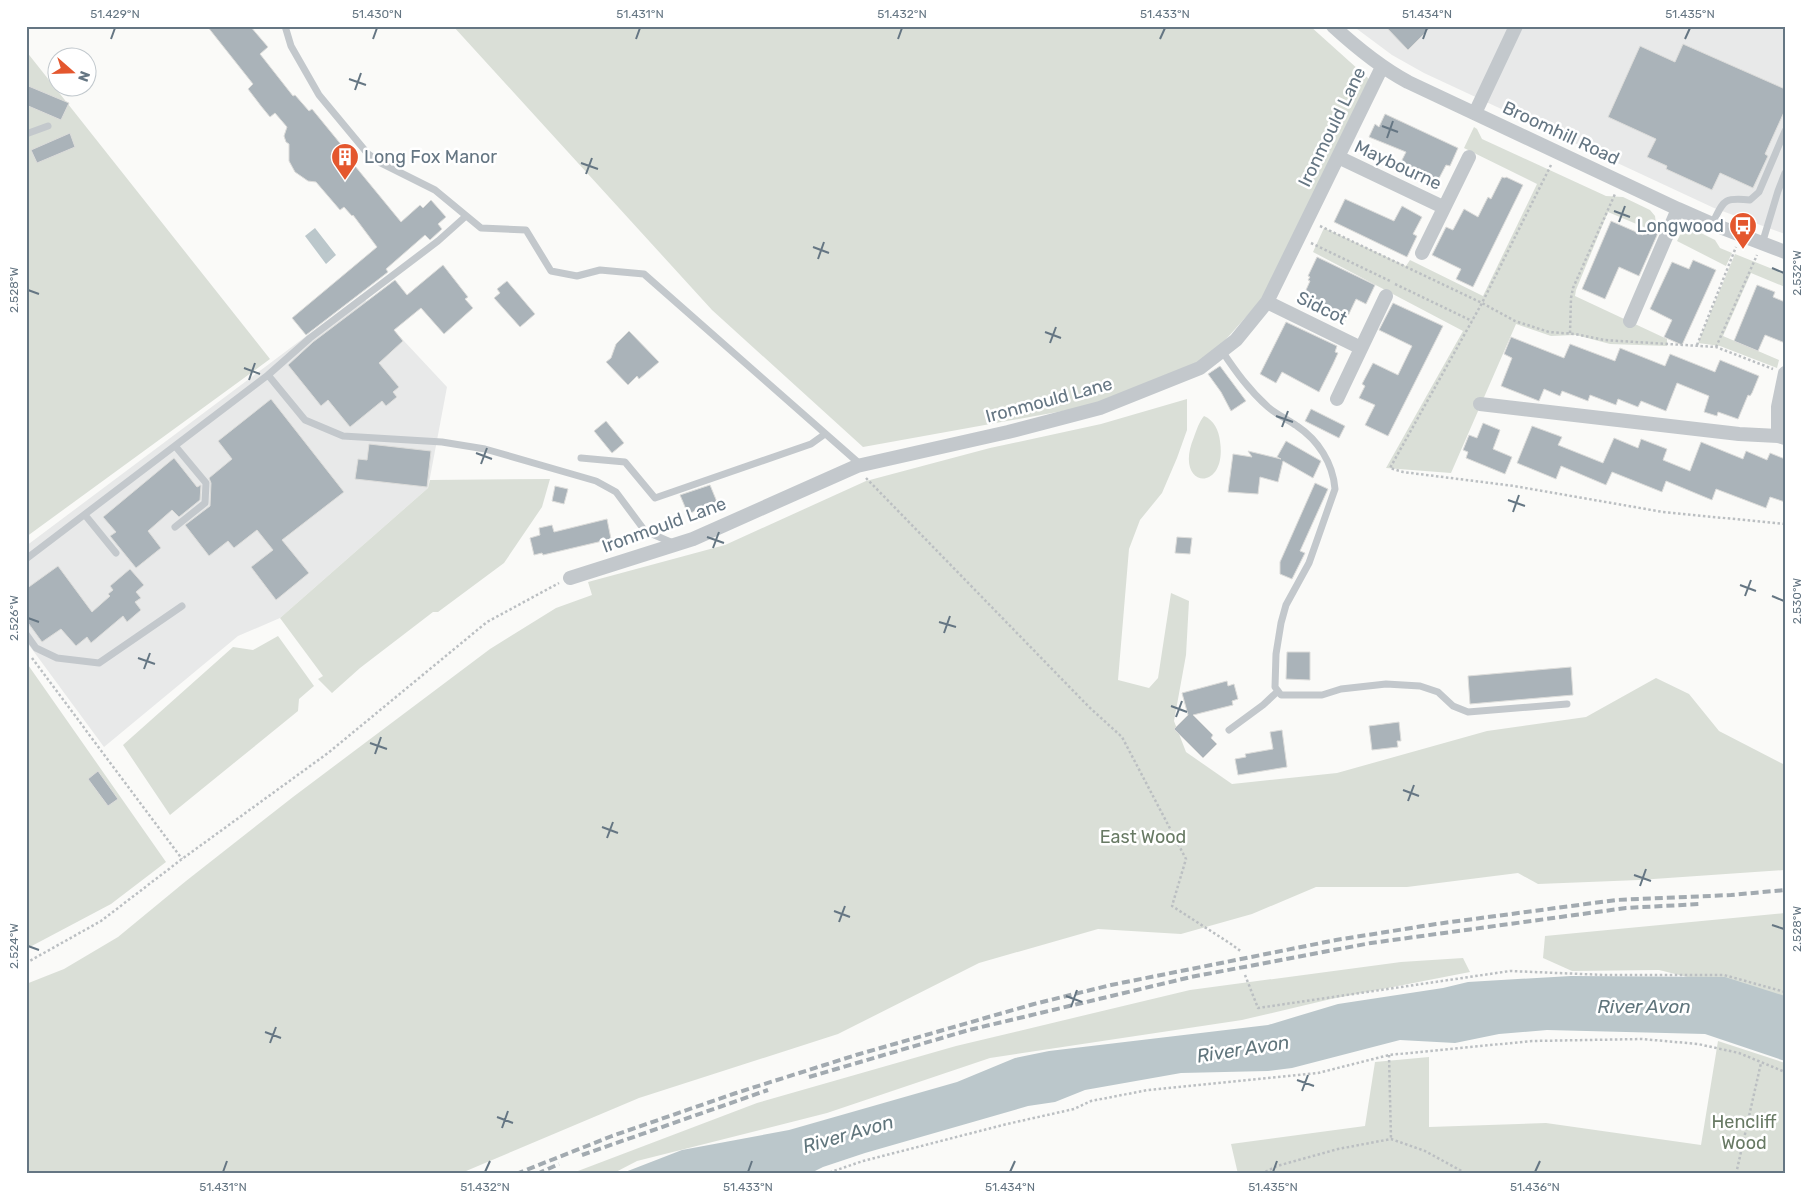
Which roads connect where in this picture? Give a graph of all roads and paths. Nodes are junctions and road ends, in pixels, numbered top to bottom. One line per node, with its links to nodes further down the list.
1 (285, 26): 15 (lane)
2 (1334, 26): 4 (street, Broomhill Road)
3 (1516, 26): 5 (street)
4 (1382, 67): 5 (street, Broomhill Road); 9 (street, Ironmould Lane)
5 (1475, 113): 12 (street, Broomhill Road)
6 (48, 126): 8 (lane)
7 (1785, 131): 17 (lane)
8 (26, 134)
9 (1338, 157): 13 (street, Maybourne); 16 (street, Ironmould Lane)
10 (1469, 157): 13 (street, Maybourne)
11 (1785, 173): 20 (lane)
12 (1620, 182): 14 (street, Broomhill Road); 27 (path)
13 (1443, 207): 22 (street, Maybourne)
14 (1678, 209): 17 (street, Broomhill Road); 26 (street)
15 (466, 216): 33 (lane); 36 (lane)
16 (1307, 220): 19 (street, Ironmould Lane); 27 (path)
17 (1712, 224): 18 (street, Broomhill Road)
18 (1741, 235): 20 (street, Broomhill Road); 28 (path)
19 (1299, 237): 24 (street, Ironmould Lane); 25 (path)
20 (1762, 244): 21 (street, Broomhill Road); 29 (path)
21 (1785, 252)
22 (1422, 253)
23 (1386, 296): 30 (street, Sidcot)
24 (1267, 302): 30 (street, Sidcot); 31 (street, Ironmould Lane)
25 (1472, 321)
26 (1630, 321)
27 (1570, 334): 28 (path)
28 (1697, 345): 29 (path)
29 (1716, 347): 32 (path)
30 (1361, 348): 34 (street, Sidcot)
31 (1222, 351): 40 (street, Ironmould Lane); 50 (lane)
32 (1785, 373): 37 (street)
33 (268, 375): 38 (lane); 43 (lane)
34 (1337, 399)
35 (1480, 404): 37 (street)
36 (825, 434): 39 (lane); 40 (lane)
37 (1781, 437)
38 (176, 447): 41 (lane); 42 (lane)
39 (581, 458)
40 (859, 466): 43 (street, Ironmould Lane); 54 (path)
41 (85, 515): 44 (lane); 45 (lane)
42 (175, 527)
43 (676, 544): 46 (street, Ironmould Lane)
44 (116, 553)
45 (26, 559)
46 (570, 578): 53 (path)
47 (182, 606): 48 (lane)
48 (26, 634)
49 (26, 651): 53 (path)
50 (1278, 691): 51 (lane); 52 (lane)
51 (1567, 704)
52 (1229, 730)
53 (182, 859): 55 (path)
54 (1242, 952)
55 (26, 963)
56 (1245, 975): 57 (path)
57 (1785, 992)
58 (1389, 1055): 59 (path); 61 (path); 62 (path)
59 (1761, 1063): 60 (path); 65 (path)
60 (1785, 1072)
61 (1391, 1139): 63 (path); 64 (path)
62 (825, 1174)
63 (1261, 1174)
64 (1467, 1174)
65 (1736, 1174)

